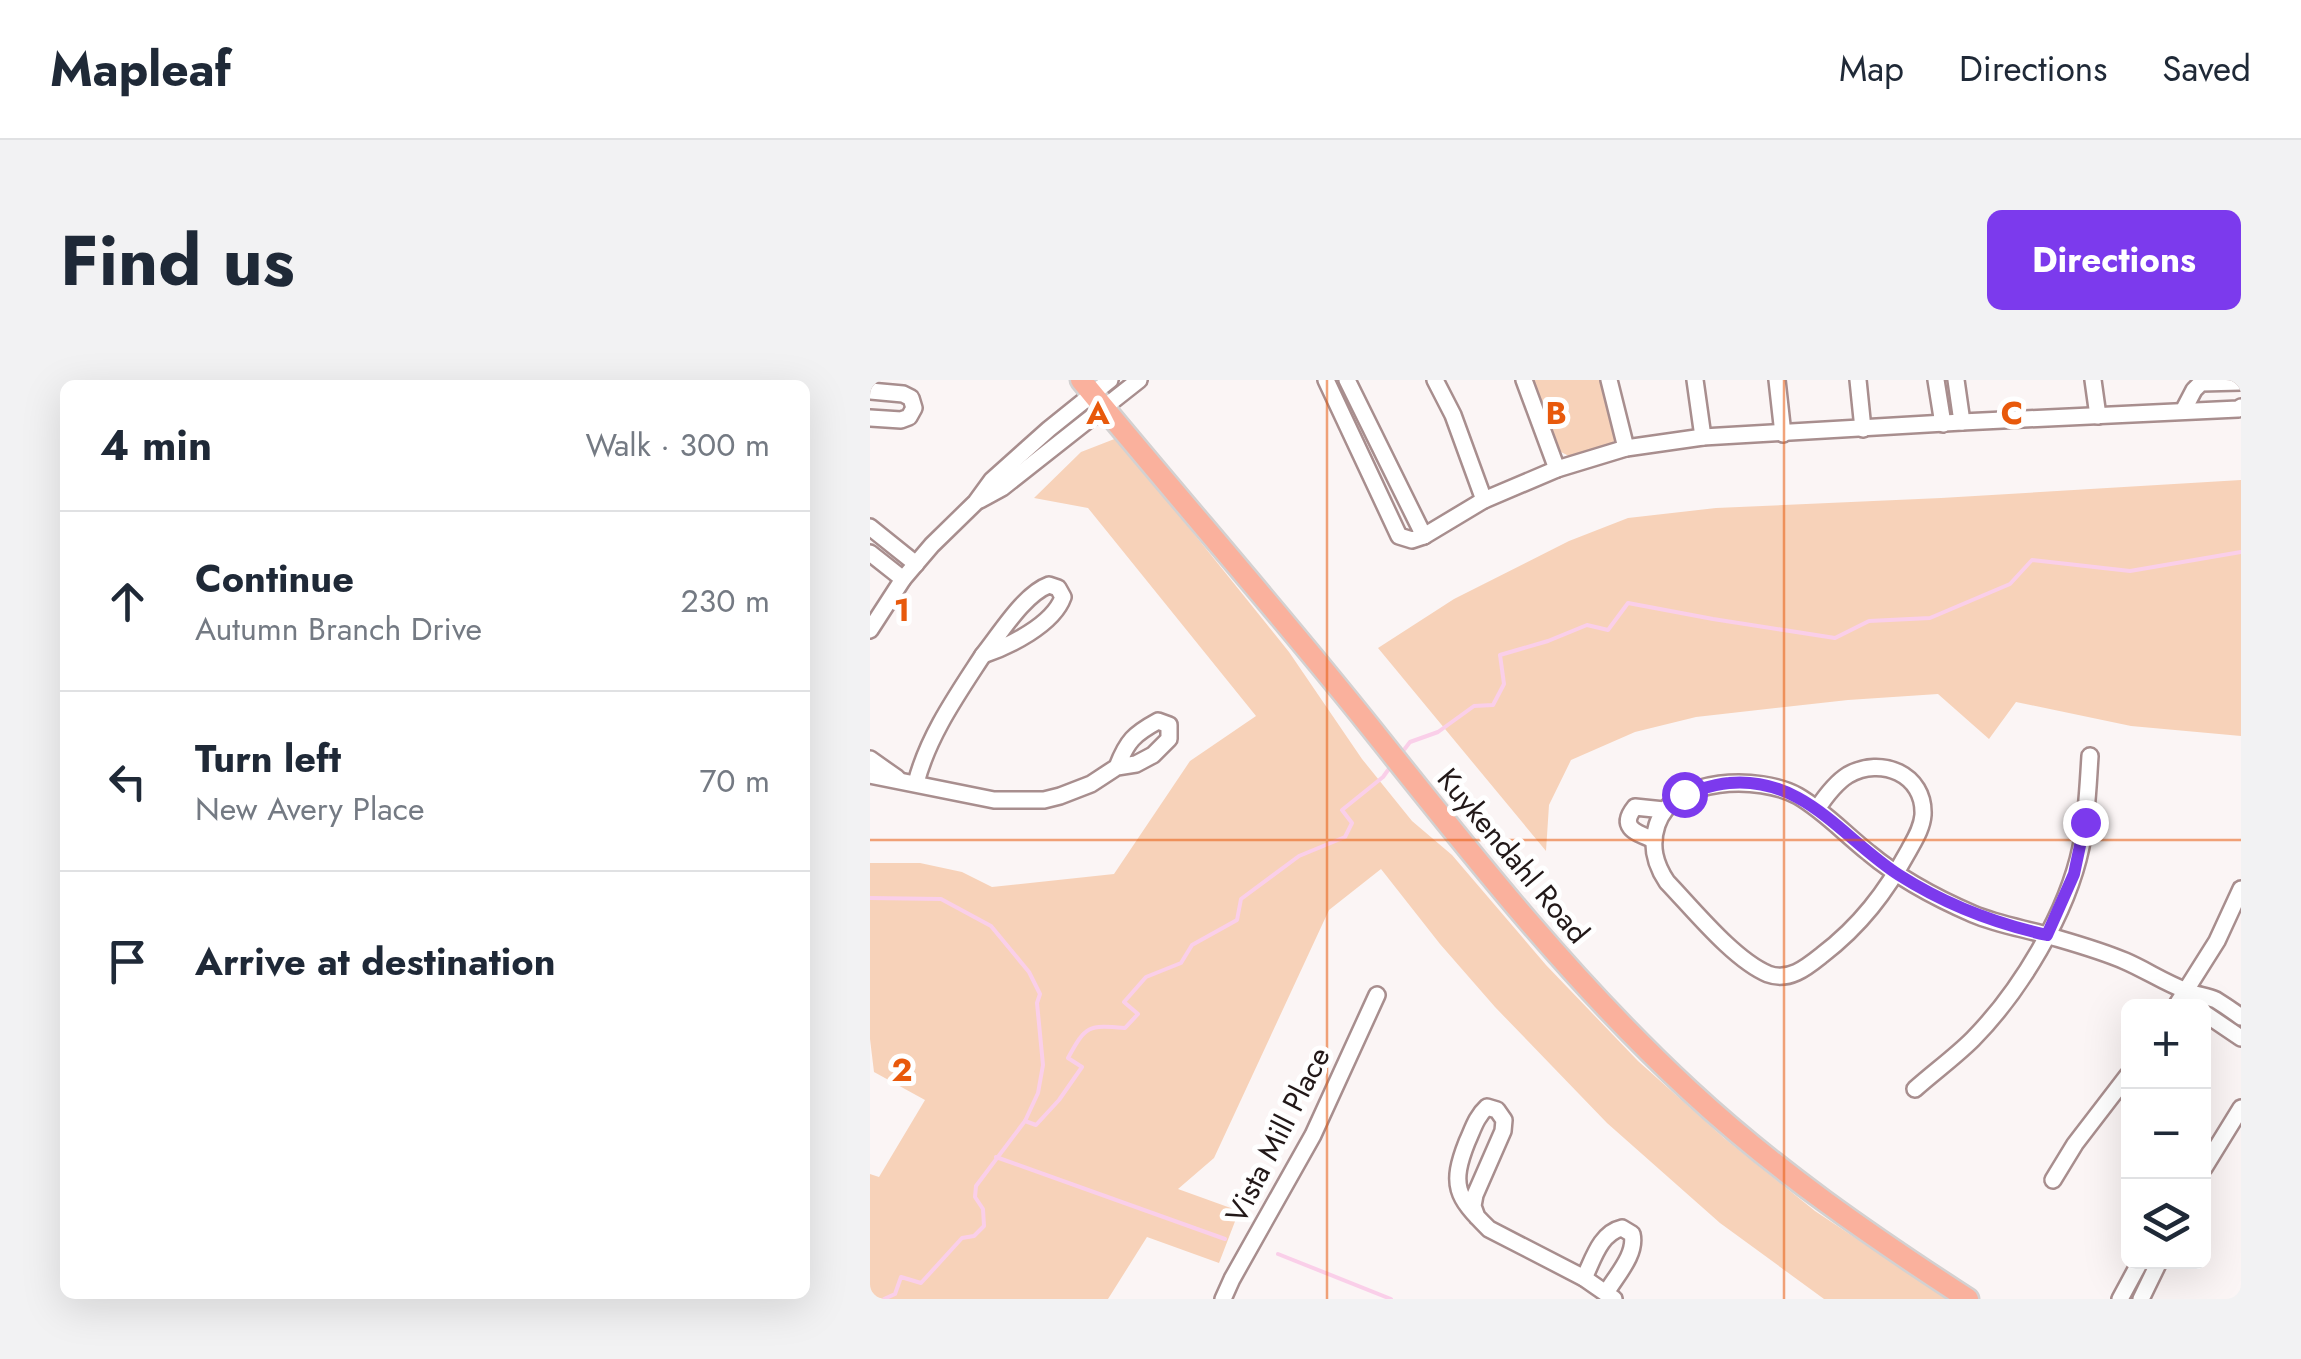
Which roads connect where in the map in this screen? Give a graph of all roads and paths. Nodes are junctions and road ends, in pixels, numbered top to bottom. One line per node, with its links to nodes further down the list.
1 (1110, 380): 16 (street)
2 (1139, 380): 16 (street)
3 (1326, 380): 30 (street)
4 (1347, 380): 30 (street)
5 (1435, 380): 28 (street)
6 (1524, 380): 27 (street)
7 (1609, 380): 26 (street)
8 (1695, 380): 25 (street)
9 (1777, 380): 24 (street)
10 (1858, 380): 23 (street)
11 (1936, 380): 22 (street)
12 (1956, 380): 21 (street)
13 (2094, 380): 19 (street)
14 (2241, 382): 18 (street)
15 (870, 392): 20 (street)
16 (1093, 394): 32 (street); 65 (main road, Kuykendahl Road)
17 (2241, 407): 18 (street)
18 (2183, 411): 19 (street)
19 (2098, 416): 21 (street)
20 (870, 418)
21 (1962, 422): 22 (street)
22 (1942, 424): 23 (street)
23 (1863, 429): 24 (street)
24 (1783, 434): 25 (street)
25 (1704, 437): 26 (street)
26 (1626, 448): 27 (street)
27 (1556, 468): 28 (street)
28 (1484, 500): 30 (street)
29 (870, 528): 32 (street)
30 (1424, 536)
31 (870, 553): 33 (street)
32 (916, 564): 33 (street)
33 (903, 579): 34 (street)
34 (870, 630)
35 (983, 654): 35 (street); 40 (street)
36 (2090, 756): 46 (street)
37 (870, 758): 40 (street)
38 (1117, 767): 40 (street)
39 (870, 775): 40 (street)
40 (908, 782)
41 (1817, 808): 42 (street); 44 (street); 44 (street)
42 (1664, 810): 43 (street); 43 (street)
43 (1654, 840): 44 (street)
44 (1896, 873): 46 (street)
45 (2241, 889): 47 (street)
46 (2047, 935): 47 (street); 55 (street)
47 (2186, 991): 49 (street); 50 (street); 51 (street)
48 (1377, 995): 64 (street, Vista Mill Place)
49 (2181, 999)
50 (2192, 999)
51 (2241, 1017)
52 (2211, 1018): 53 (street)
53 (2241, 1038)
54 (2121, 1085): 58 (street)
55 (1915, 1089)
56 (2241, 1108): 57 (street)
57 (2211, 1157)
58 (2053, 1180)
59 (1477, 1217): 59 (street); 62 (street)
60 (2136, 1269): 66 (street)
61 (2156, 1269): 67 (street)
62 (1584, 1278): 63 (street); 63 (street)
63 (1610, 1296)
64 (1224, 1299)
65 (1968, 1299)
66 (2120, 1299)
67 (2141, 1299)

